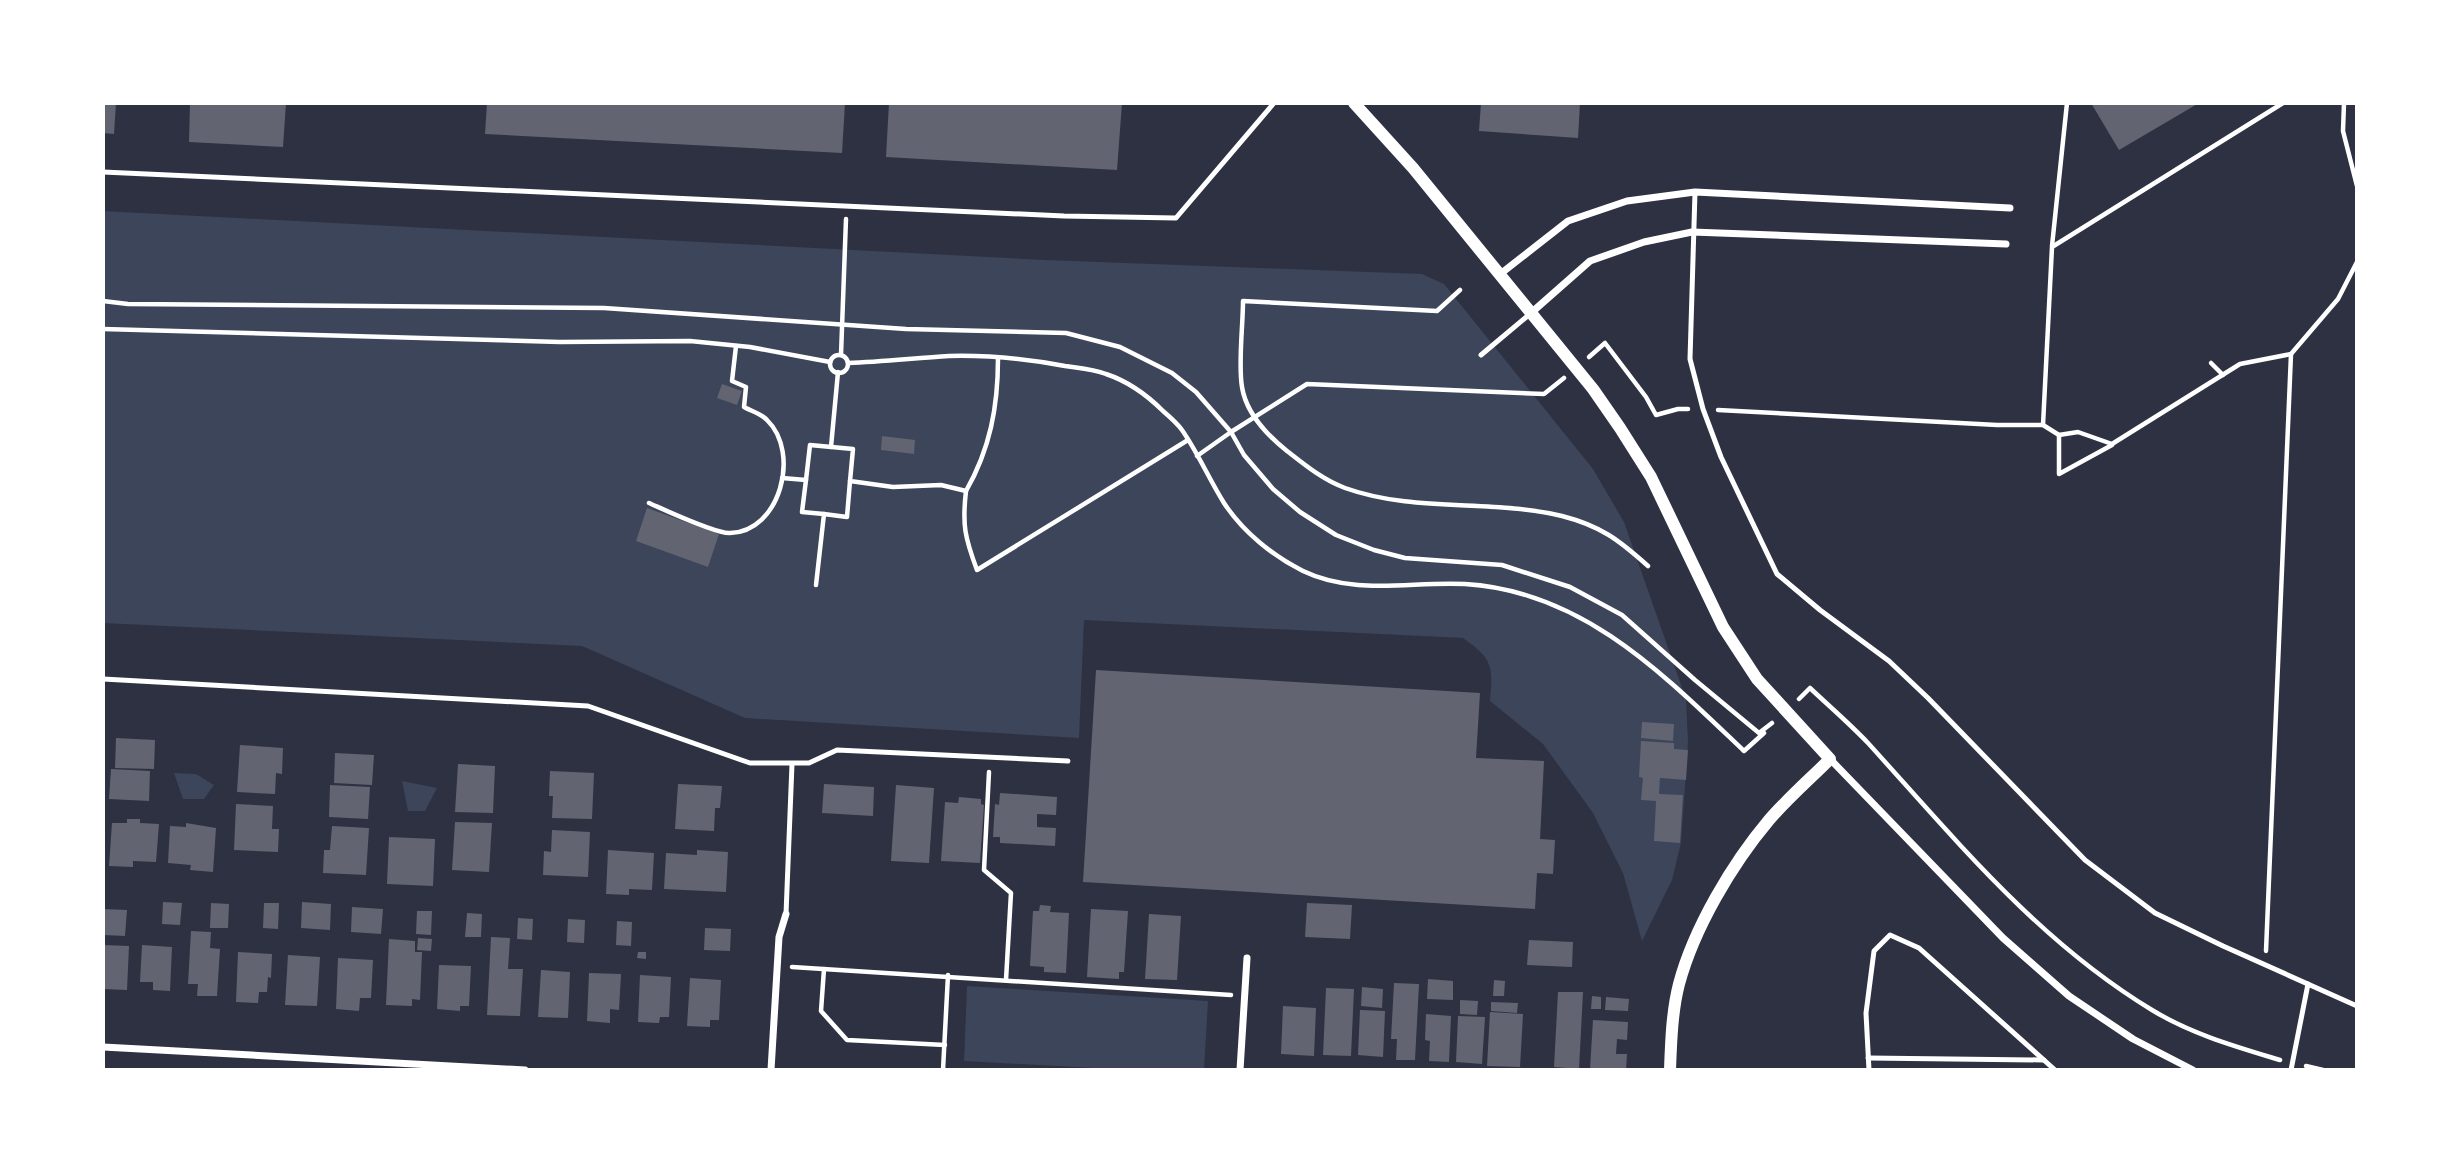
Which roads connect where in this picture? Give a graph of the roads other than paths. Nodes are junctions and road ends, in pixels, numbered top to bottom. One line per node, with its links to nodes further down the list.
1 (1274, 103): 3 (lane)
2 (1354, 103): 8 (street)
3 (103, 172)
4 (1695, 192): 5 (street); 6 (lane); 8 (street)
5 (2010, 208)
6 (1692, 232): 7 (street); 9 (street); 17 (lane)
7 (2006, 244)
8 (1499, 275): 9 (street)
9 (1530, 314): 10 (lane); 12 (street)
10 (1481, 355)
11 (103, 679): 14 (lane)
12 (1830, 759): 26 (street); 29 (street)
13 (1068, 761): 14 (lane)
14 (792, 764): 15 (lane)
15 (786, 914): 24 (street)
16 (1247, 958): 25 (street)
17 (2308, 984): 18 (lane); 22 (lane)
18 (2357, 1006)
19 (103, 1047): 23 (street)
20 (1868, 1058): 21 (lane); 21 (lane); 27 (lane)
21 (2044, 1060): 28 (lane)
22 (2292, 1067)
23 (525, 1070)
24 (771, 1070)
25 (1240, 1070)
26 (1670, 1070)
27 (1869, 1070)
28 (2055, 1070)
29 (2193, 1070)

